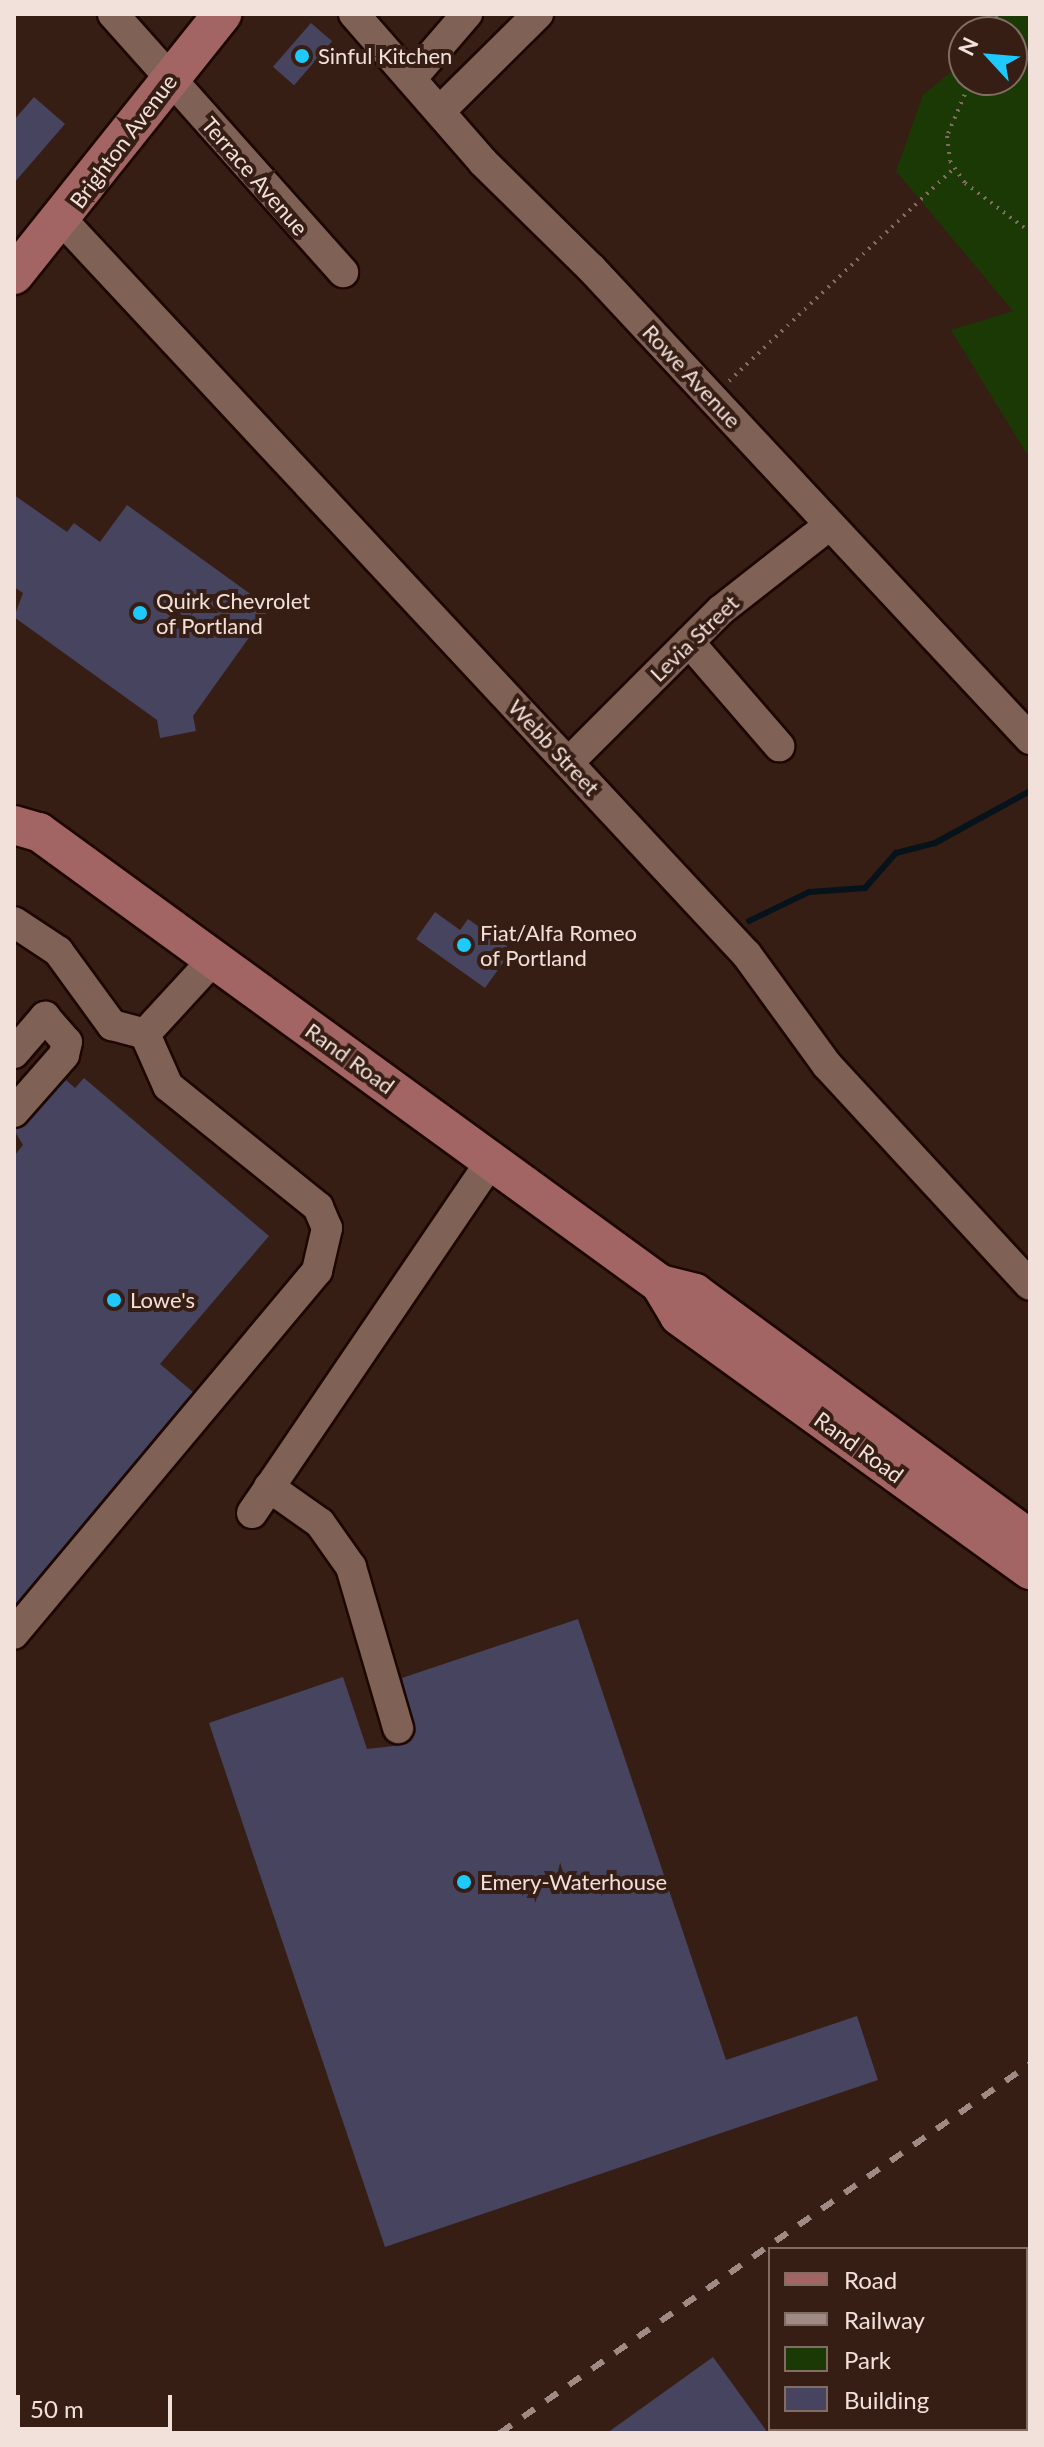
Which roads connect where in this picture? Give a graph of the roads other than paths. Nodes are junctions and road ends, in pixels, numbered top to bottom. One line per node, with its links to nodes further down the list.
1 (113, 14): 6 (street, Terrace Avenue)
2 (222, 14): 6 (main road, Brighton Avenue)
3 (354, 14): 7 (street, Rowe Avenue)
4 (467, 14): 7 (street)
5 (538, 14): 8 (street)
6 (171, 77): 9 (main road, Brighton Avenue); 11 (street, Terrace Avenue)
7 (411, 79): 8 (street, Rowe Avenue)
8 (440, 111): 12 (street, Rowe Avenue)
9 (63, 221): 10 (main road, Brighton Avenue); 16 (street, Webb Street)
10 (19, 266)
11 (343, 272)
12 (828, 526): 13 (street, Levia Street); 14 (street, Rowe Avenue)
13 (689, 642): 15 (street); 16 (street, Levia Street)
14 (1030, 739)
15 (779, 746)
16 (569, 762): 26 (street, Webb Street)
17 (14, 794): 18 (main road, Rand Road)
18 (27, 828): 20 (main road, Rand Road)
19 (14, 922): 21 (street)
20 (214, 959): 21 (street); 24 (main road, Rand Road)
21 (145, 1034): 31 (street)
22 (14, 1053): 23 (street)
23 (14, 1112)
24 (491, 1161): 25 (main road, Rand Road); 27 (street)
25 (660, 1284): 29 (main road, Rand Road); 30 (main road, Rand Road)
26 (1030, 1285)
27 (269, 1487): 28 (street); 32 (street)
28 (252, 1513)
29 (1030, 1539)
30 (1030, 1570)
31 (14, 1634)
32 (398, 1728)

